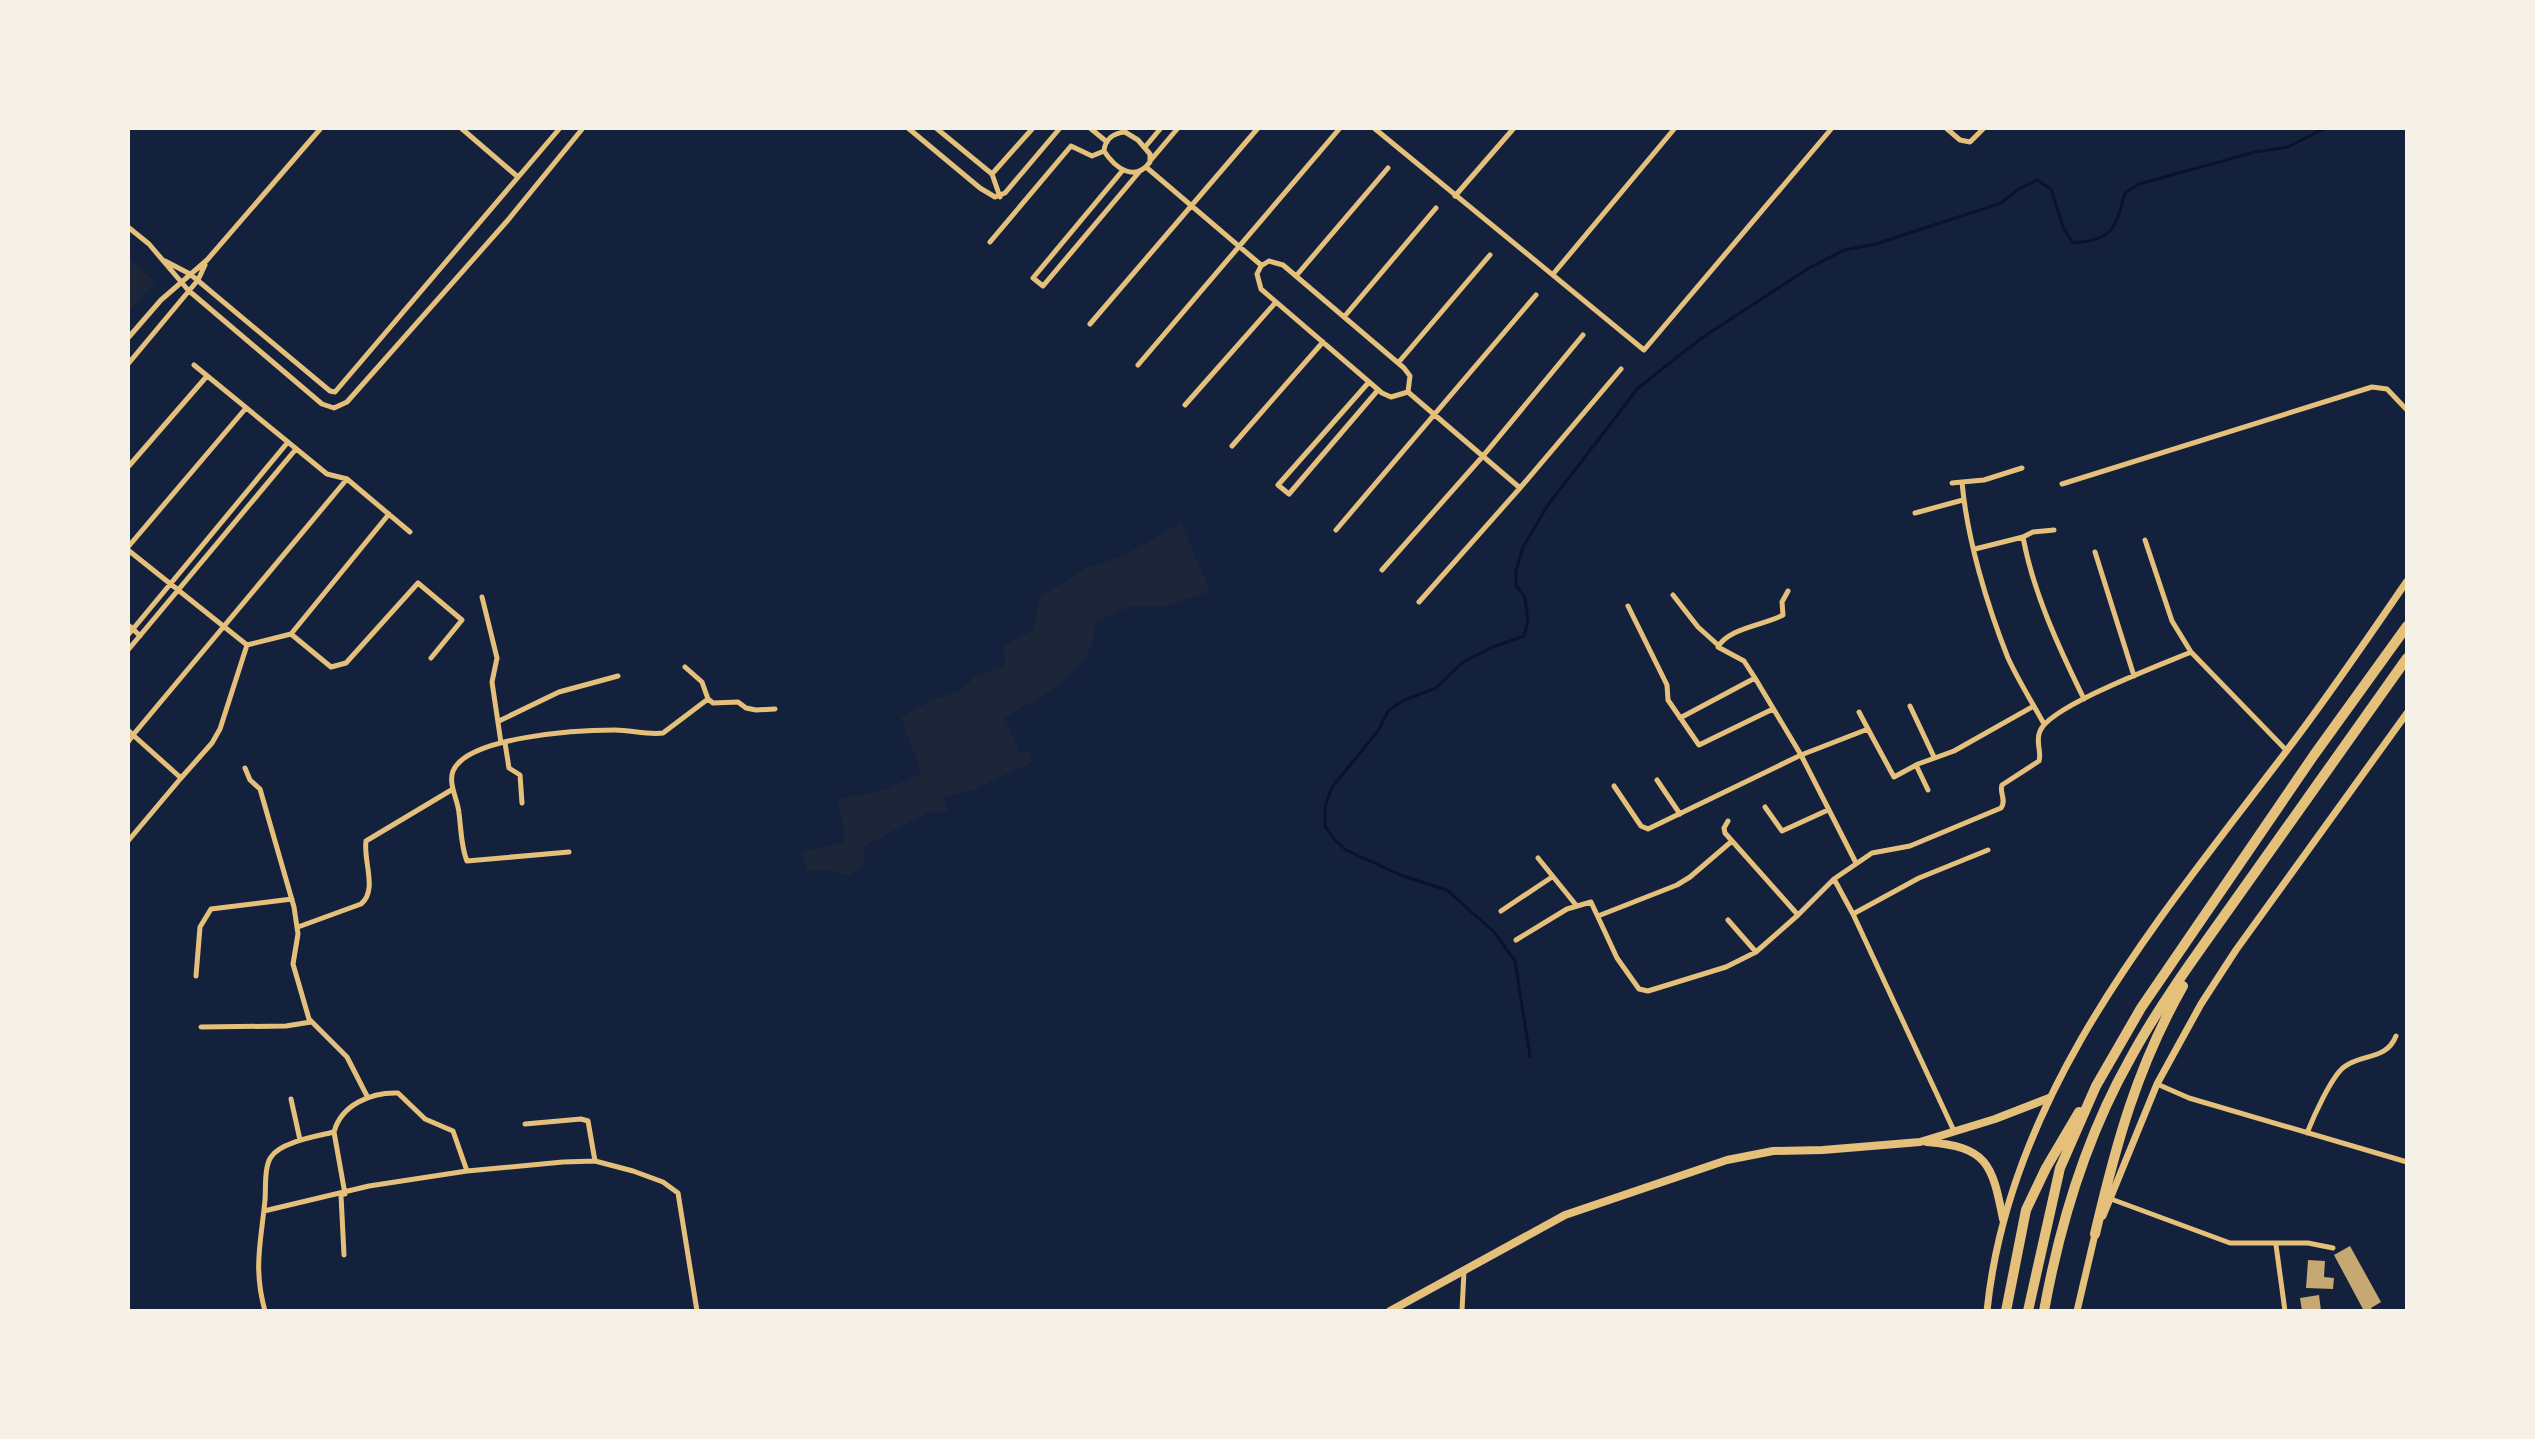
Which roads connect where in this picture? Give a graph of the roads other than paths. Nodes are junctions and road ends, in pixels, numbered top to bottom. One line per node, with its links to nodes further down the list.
1 (321, 128): 40 (street)
2 (461, 128): 31 (street)
3 (560, 128): 31 (street)
4 (583, 128): 67 (street)
5 (908, 128): 33 (street)
6 (936, 128): 30 (street)
7 (1033, 128): 30 (street)
8 (1060, 128): 33 (street)
9 (1090, 128): 23 (street)
10 (1107, 128): 22 (street)
11 (1161, 128): 24 (street)
12 (1178, 128): 26 (street)
13 (1258, 128): 34 (street)
14 (1340, 128): 38 (street)
15 (1374, 128): 32 (street)
16 (1514, 128): 32 (street)
17 (1675, 128): 43 (street)
18 (1832, 128): 43 (street)
19 (1946, 128): 20 (street)
20 (1984, 128)
21 (1125, 130): 22 (street); 24 (street)
22 (1115, 135): 23 (street)
23 (1107, 142): 25 (street)
24 (1145, 147): 26 (street)
25 (1104, 151): 28 (street); 37 (street)
26 (1148, 164): 29 (street); 34 (street)
27 (1388, 168): 45 (street)
28 (1123, 170): 29 (street); 29 (street)
29 (1140, 171)
30 (992, 174): 33 (street)
31 (518, 177): 65 (street)
32 (1455, 196): 43 (street)
33 (1000, 197)
34 (1191, 206): 38 (street); 52 (street)
35 (1436, 208): 51 (street)
36 (128, 227): 41 (street)
37 (990, 242)
38 (1239, 247): 42 (street); 59 (street)
39 (1490, 255): 56 (street)
40 (207, 260): 44 (street); 46 (street)
41 (164, 261): 44 (street); 47 (street)
42 (1261, 266): 45 (street); 50 (street)
43 (1554, 273)
44 (190, 274): 46 (street); 47 (street)
45 (1296, 276): 51 (street)
46 (198, 280): 48 (street); 65 (street)
47 (180, 282): 48 (street); 54 (street)
48 (188, 290): 57 (street); 67 (street)
49 (1536, 295): 70 (street)
50 (1276, 302): 55 (street); 66 (street)
51 (1344, 317): 56 (street)
52 (1090, 324)
53 (1583, 335): 74 (street)
54 (128, 338)
55 (1323, 342): 62 (street); 72 (street)
56 (1398, 363): 64 (street)
57 (128, 364)
58 (194, 365): 61 (street)
59 (1138, 365)
60 (1621, 369): 81 (street)
61 (207, 376): 68 (street); 75 (street)
62 (1369, 382): 63 (street); 63 (street)
63 (1378, 390): 64 (street)
64 (1408, 392): 70 (street)
65 (333, 393): 67 (street)
66 (1185, 405)
67 (338, 407)
68 (246, 408): 71 (street); 90 (street)
69 (2407, 410): 80 (street)
70 (1435, 415): 74 (street); 85 (street)
71 (288, 442): 73 (street); 95 (street)
72 (1232, 446)
73 (296, 449): 77 (street); 96 (street)
74 (1483, 456): 81 (street); 93 (street)
75 (128, 467)
76 (2022, 468): 78 (street)
77 (347, 479): 84 (street); 104 (street)
78 (1962, 482): 79 (street); 82 (street)
79 (1952, 483)
80 (2062, 484)
81 (1520, 488): 100 (street)
82 (1963, 500): 83 (street); 91 (street)
83 (1915, 513)
84 (389, 514): 87 (street); 105 (street)
85 (1336, 530)
86 (2054, 530): 88 (street)
87 (410, 532)
88 (2023, 537): 91 (street); 119 (street)
89 (2145, 540): 111 (street)
90 (128, 549): 95 (street)
91 (1975, 549): 121 (street)
92 (2095, 552): 116 (street)
93 (1382, 570)
94 (2407, 581): 133 (street)
95 (170, 584): 96 (street); 103 (street)
96 (179, 591): 104 (street); 107 (street)
97 (1788, 591): 109 (street)
98 (1673, 595): 109 (street)
99 (482, 597): 127 (street)
100 (1419, 602)
101 (1628, 606): 126 (street)
102 (2407, 626): 172 (highway)
103 (130, 627): 106 (street); 107 (street)
104 (224, 628): 108 (street); 130 (street)
105 (291, 634): 108 (street); 112 (street)
106 (128, 635)
107 (140, 636): 110 (street)
108 (247, 645): 138 (street)
109 (1718, 645): 117 (street)
110 (129, 646)
111 (2191, 652): 116 (street); 133 (street)
112 (431, 658)
113 (2407, 658): 164 (highway)
114 (685, 667): 118 (street)
115 (618, 676): 127 (street)
116 (2134, 676): 119 (street)
117 (1755, 678): 123 (street); 126 (street)
118 (708, 699): 122 (street); 132 (street)
119 (2084, 699): 128 (street)
120 (1910, 706): 135 (street)
121 (2034, 706): 128 (street); 135 (street)
122 (775, 709)
123 (1773, 709): 126 (street); 134 (street)
124 (1859, 712): 129 (street)
125 (2407, 713): 171 (street)
126 (1680, 718)
127 (499, 721): 132 (street)
128 (2044, 724): 153 (street)
129 (1868, 729): 134 (street); 136 (street)
130 (131, 733): 131 (street); 138 (street)
131 (128, 742)
132 (503, 743): 141 (street); 143 (street)
133 (2287, 751): 174 (street)
134 (1801, 755): 145 (street); 146 (street)
135 (1934, 757): 136 (street)
136 (1916, 765): 142 (street)
137 (245, 768): 156 (street)
138 (181, 778): 148 (street)
139 (1657, 780): 146 (street)
140 (1614, 786): 146 (street)
141 (453, 789): 151 (street); 163 (street)
142 (1928, 790)
143 (522, 803)
144 (1765, 807): 145 (street)
145 (1828, 810): 153 (street)
146 (1680, 814)
147 (1728, 821): 149 (street)
148 (128, 841)
149 (1732, 841): 160 (street); 161 (street)
150 (1988, 850): 159 (street)
151 (569, 852)
152 (1538, 858): 154 (street)
153 (1856, 863): 155 (street)
154 (1552, 877): 157 (street); 158 (street)
155 (1834, 879): 159 (street); 160 (street)
156 (292, 899): 163 (street); 167 (street)
157 (1576, 905): 161 (street); 165 (street)
158 (1501, 911)
159 (1853, 914): 178 (street)
160 (1798, 915): 166 (street)
161 (1598, 916): 166 (street)
162 (1728, 920): 166 (street)
163 (297, 927): 168 (street)
164 (2216, 928): 189 (highway); 201 (highway)
165 (1516, 940)
166 (1756, 952)
167 (196, 976)
168 (311, 1022): 169 (street); 173 (street)
169 (201, 1027)
170 (2396, 1036): 179 (street)
171 (2157, 1084): 179 (street); 186 (street)
172 (2096, 1086): 199 (highway); 200 (highway)
173 (370, 1095): 177 (street); 184 (street)
174 (2049, 1098): 178 (main road); 188 (street)
175 (291, 1099): 180 (street)
176 (525, 1124): 182 (street)
177 (334, 1132): 180 (street); 185 (street)
178 (1954, 1132): 181 (main road)
179 (2307, 1133): 183 (street)
180 (300, 1140): 187 (street)
181 (1920, 1142): 188 (main road); 193 (main road)
182 (595, 1161): 184 (street); 195 (street)
183 (2407, 1162)
184 (467, 1171): 185 (street)
185 (343, 1195): 187 (street); 192 (street)
186 (2111, 1199): 189 (street); 190 (street)
187 (264, 1211): 194 (street)
188 (2003, 1219): 198 (street)
189 (2095, 1234): 202 (street)
190 (2276, 1244): 191 (street); 203 (street)
191 (2333, 1248)
192 (344, 1255)
193 (1464, 1270): 196 (main road); 197 (street)
194 (265, 1311)
195 (697, 1311)
196 (1390, 1311)
197 (1462, 1311)
198 (1987, 1311)
199 (2006, 1311)
200 (2028, 1311)
201 (2044, 1311)
202 (2077, 1311)
203 (2285, 1311)

